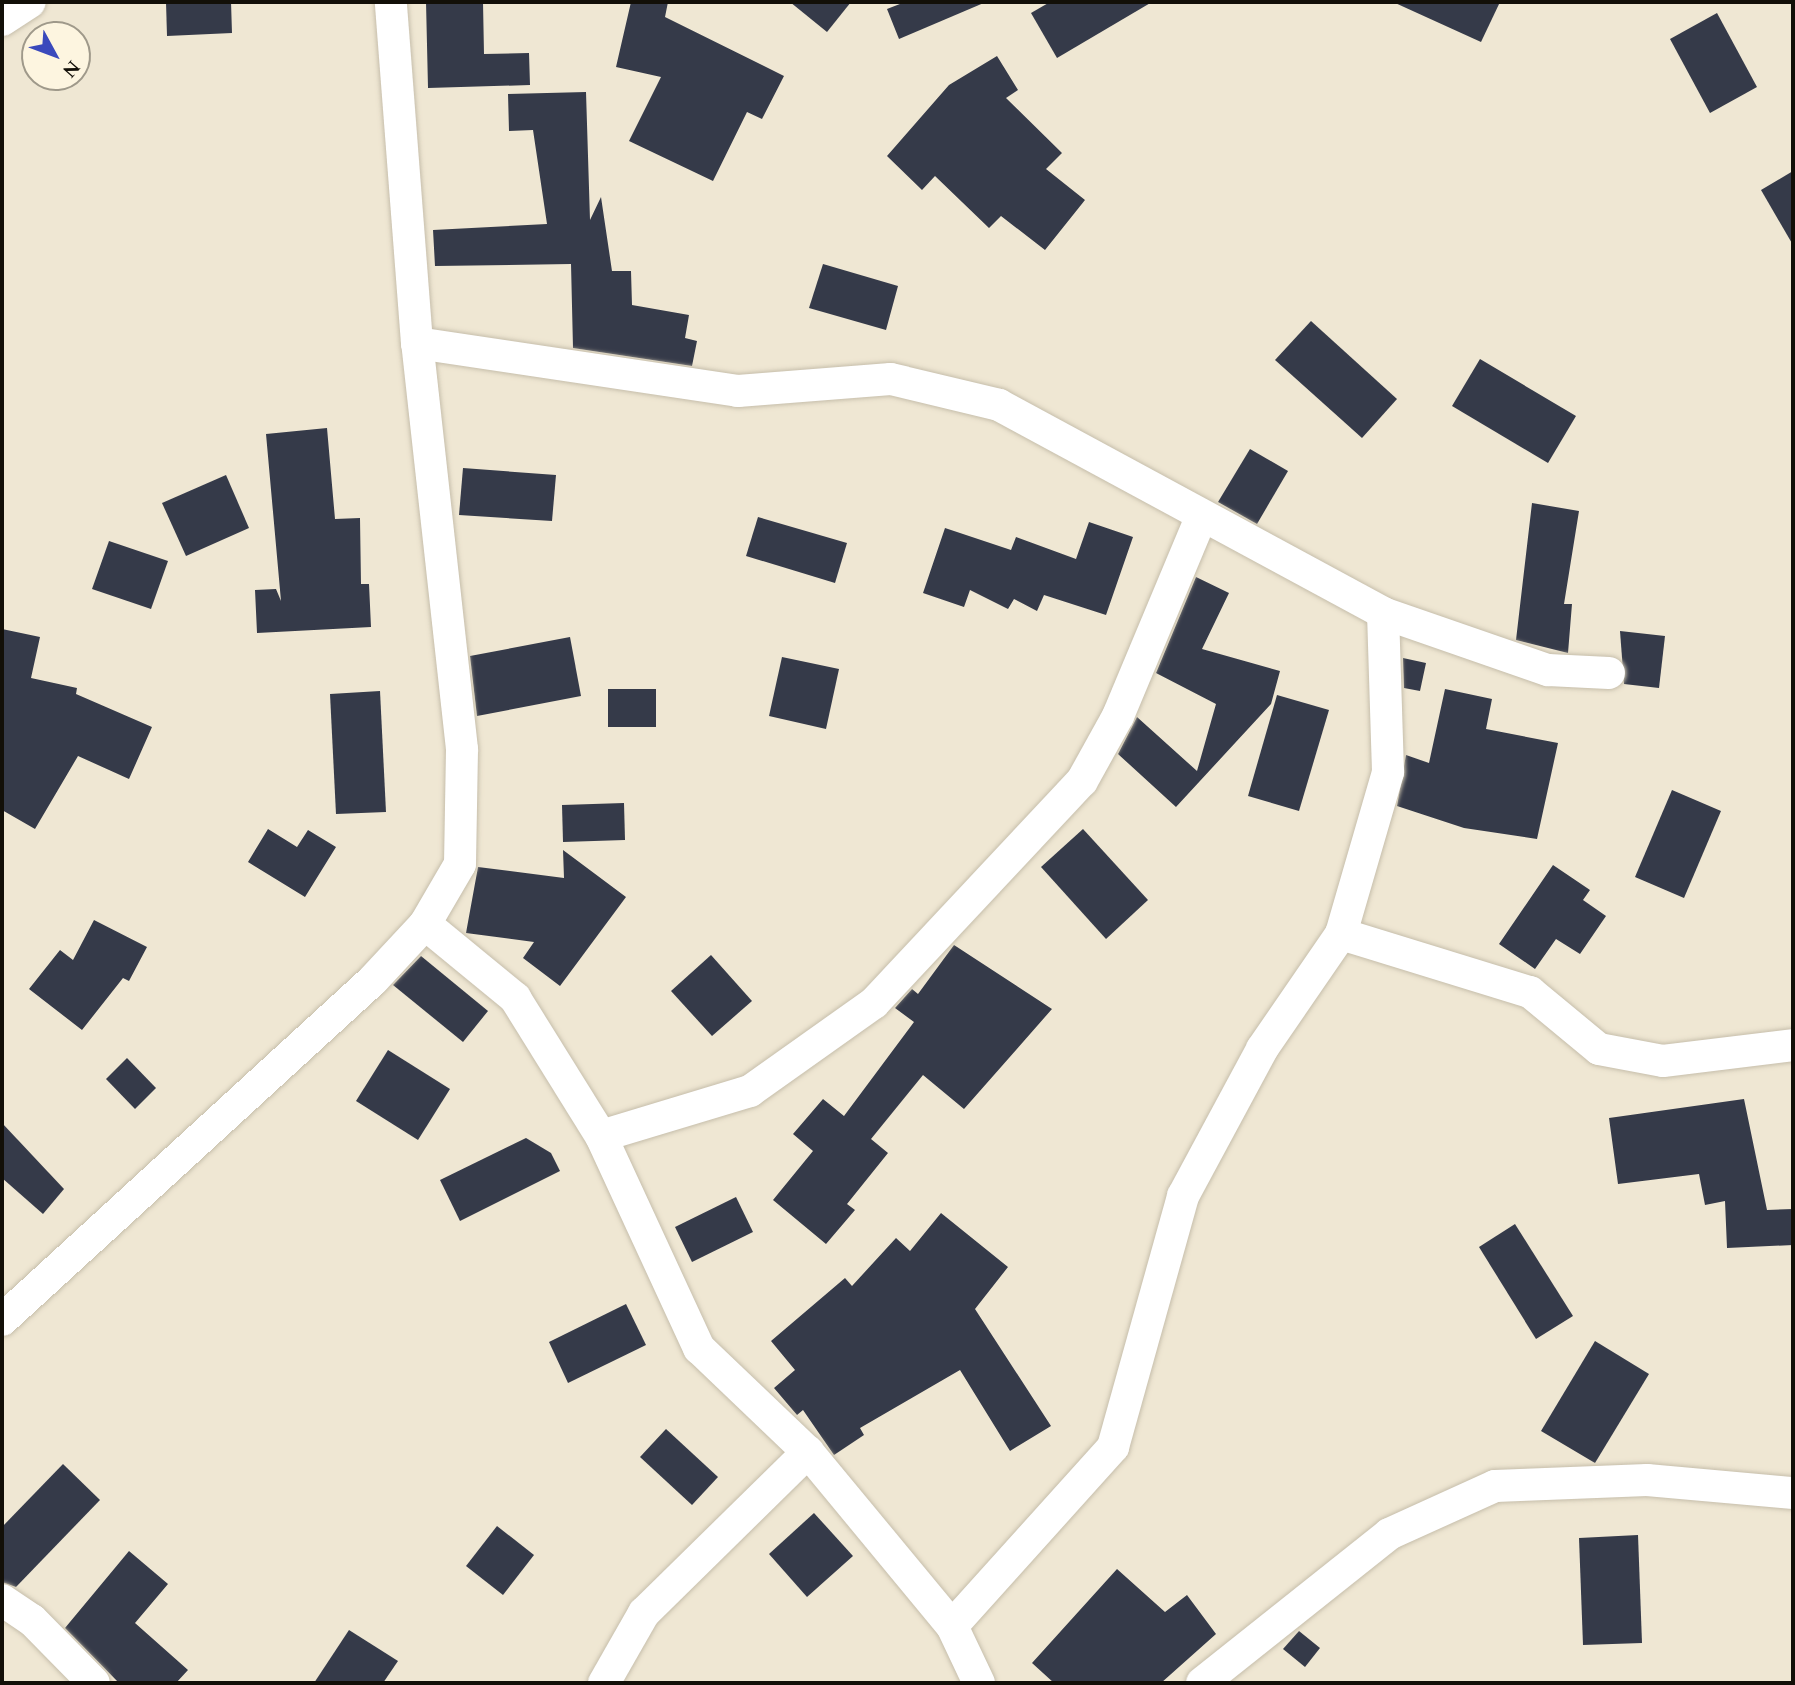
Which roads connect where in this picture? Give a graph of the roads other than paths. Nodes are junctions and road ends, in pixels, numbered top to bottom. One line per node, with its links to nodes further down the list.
1 (30, 2): 3 (street)
2 (391, 2): 4 (street)
3 (2, 20)
4 (417, 343): 5 (street); 8 (street)
5 (1201, 518): 6 (street); 11 (street)
6 (1383, 613): 7 (street); 9 (street)
7 (1608, 673)
8 (425, 925): 11 (street); 12 (street)
9 (1341, 934): 10 (street); 16 (street)
10 (1793, 1045)
11 (601, 1136): 13 (street)
12 (2, 1320)
13 (808, 1452): 16 (street); 18 (street)
14 (1793, 1493): 20 (street)
15 (2, 1600): 17 (street)
16 (952, 1626): 19 (street)
17 (94, 1683)
18 (604, 1683)
19 (979, 1683)
20 (1202, 1683)

